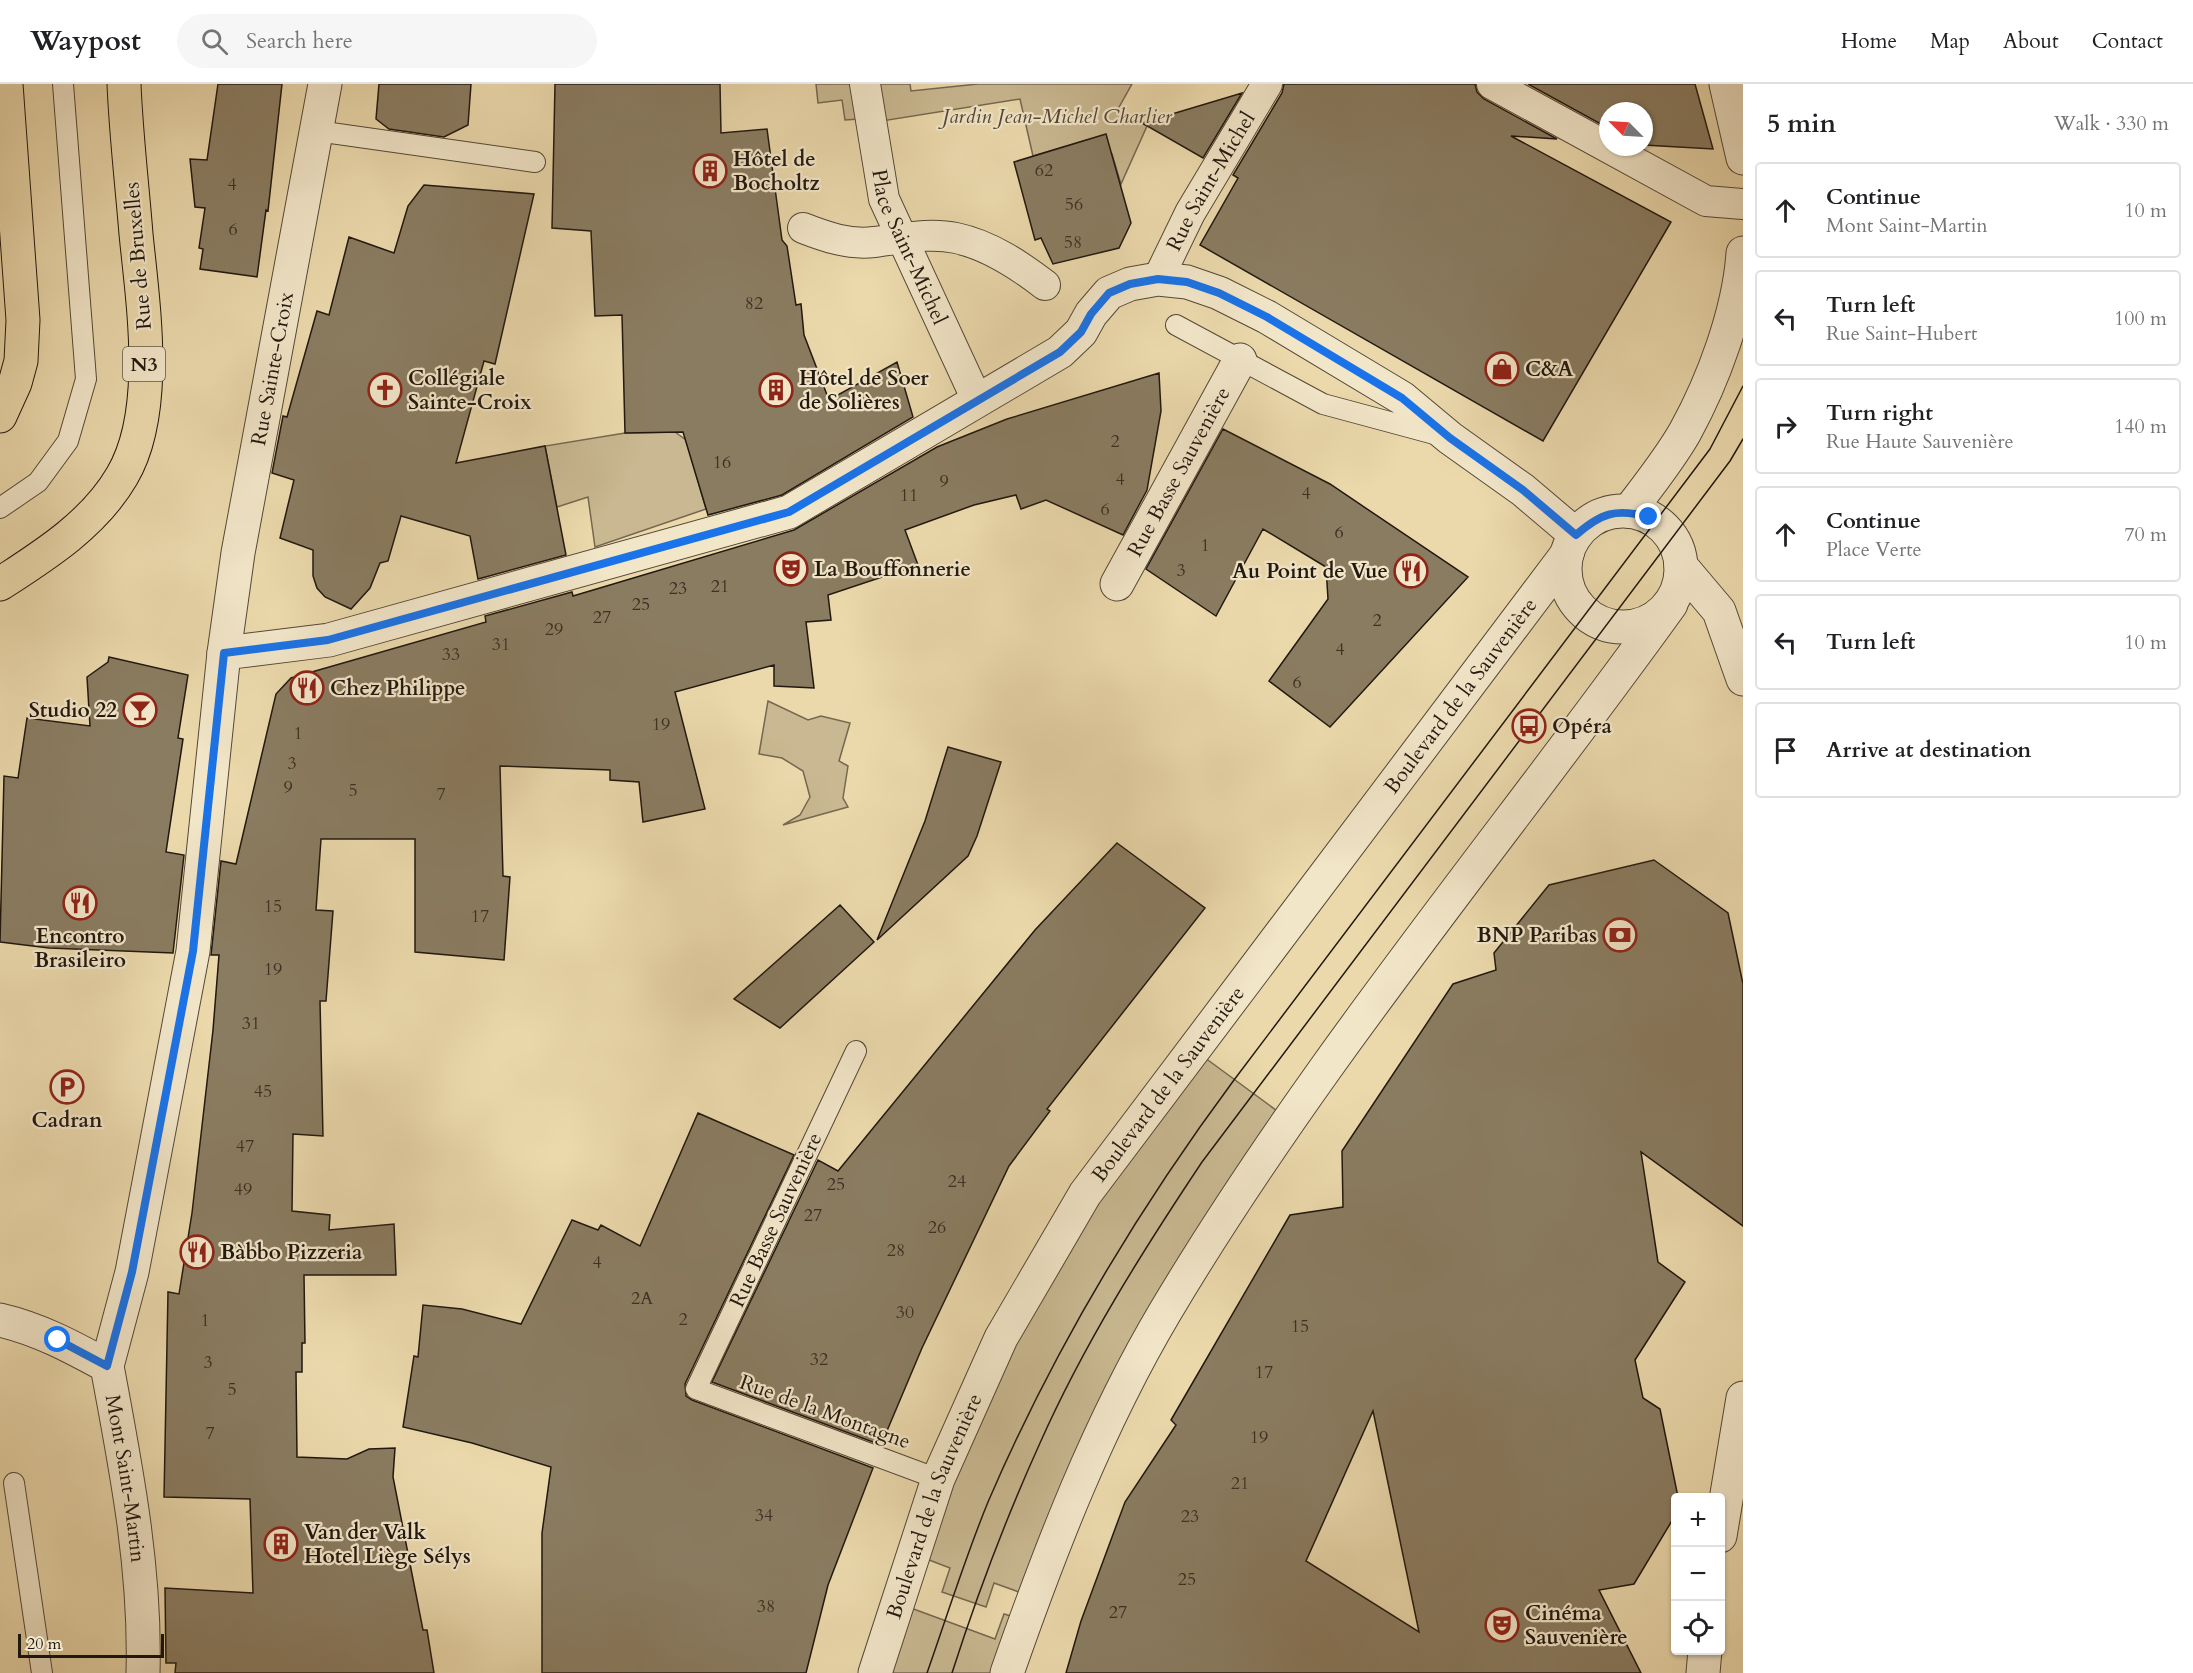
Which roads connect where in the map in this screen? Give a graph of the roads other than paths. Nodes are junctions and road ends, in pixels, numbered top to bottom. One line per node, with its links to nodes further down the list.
1 (6, 84): 21 (main road)
2 (63, 84): 23 (lane)
3 (124, 84): 27 (main road, Rue de Bruxelles / N3)
4 (325, 84): 9 (street, Rue Sainte-Croix)
5 (866, 84): 14 (street, Place Saint-Michel)
6 (1267, 84): 16 (street, Rue Saint-Michel)
7 (1492, 84): 12 (street)
8 (1726, 84): 10 (street)
9 (317, 131): 11 (lane); 30 (street, Rue Sainte-Croix)
10 (1740, 142)
11 (535, 162)
12 (1743, 204)
13 (803, 228): 14 (street)
14 (901, 237): 17 (street); 20 (street, Place Saint-Michel)
15 (1743, 254): 24 (street)
16 (1158, 279): 20 (street); 22 (street)
17 (1044, 285)
18 (1176, 325): 19 (lane)
19 (1240, 360): 22 (lane); 28 (street, Rue Basse Sauvenière)
20 (977, 400): 30 (street)
21 (0, 416)
22 (1450, 438): 25 (street)
23 (0, 508)
24 (1629, 512): 25 (street); 26 (street)
25 (1572, 544): 29 (street); 37 (street, Boulevard de la Sauvenière)
26 (1681, 566): 29 (street); 31 (street)
27 (0, 584)
28 (1117, 584)
29 (1671, 604): 44 (street)
30 (224, 653): 34 (street, Rue Sainte-Croix)
31 (1743, 679)
32 (856, 1051): 35 (lane, Rue Basse Sauvenière)
33 (0, 1320): 34 (street, Mont Saint-Martin)
34 (107, 1366): 42 (street, Mont Saint-Martin)
35 (696, 1389): 37 (lane, Rue de la Montagne)
36 (1743, 1398): 39 (street)
37 (938, 1479): 43 (street, Boulevard de la Sauvenière)
38 (14, 1483): 41 (lane)
39 (1725, 1506)
40 (1705, 1655): 45 (street)
41 (42, 1673)
42 (143, 1673)
43 (875, 1673)
44 (1007, 1673)
45 (1703, 1673)

